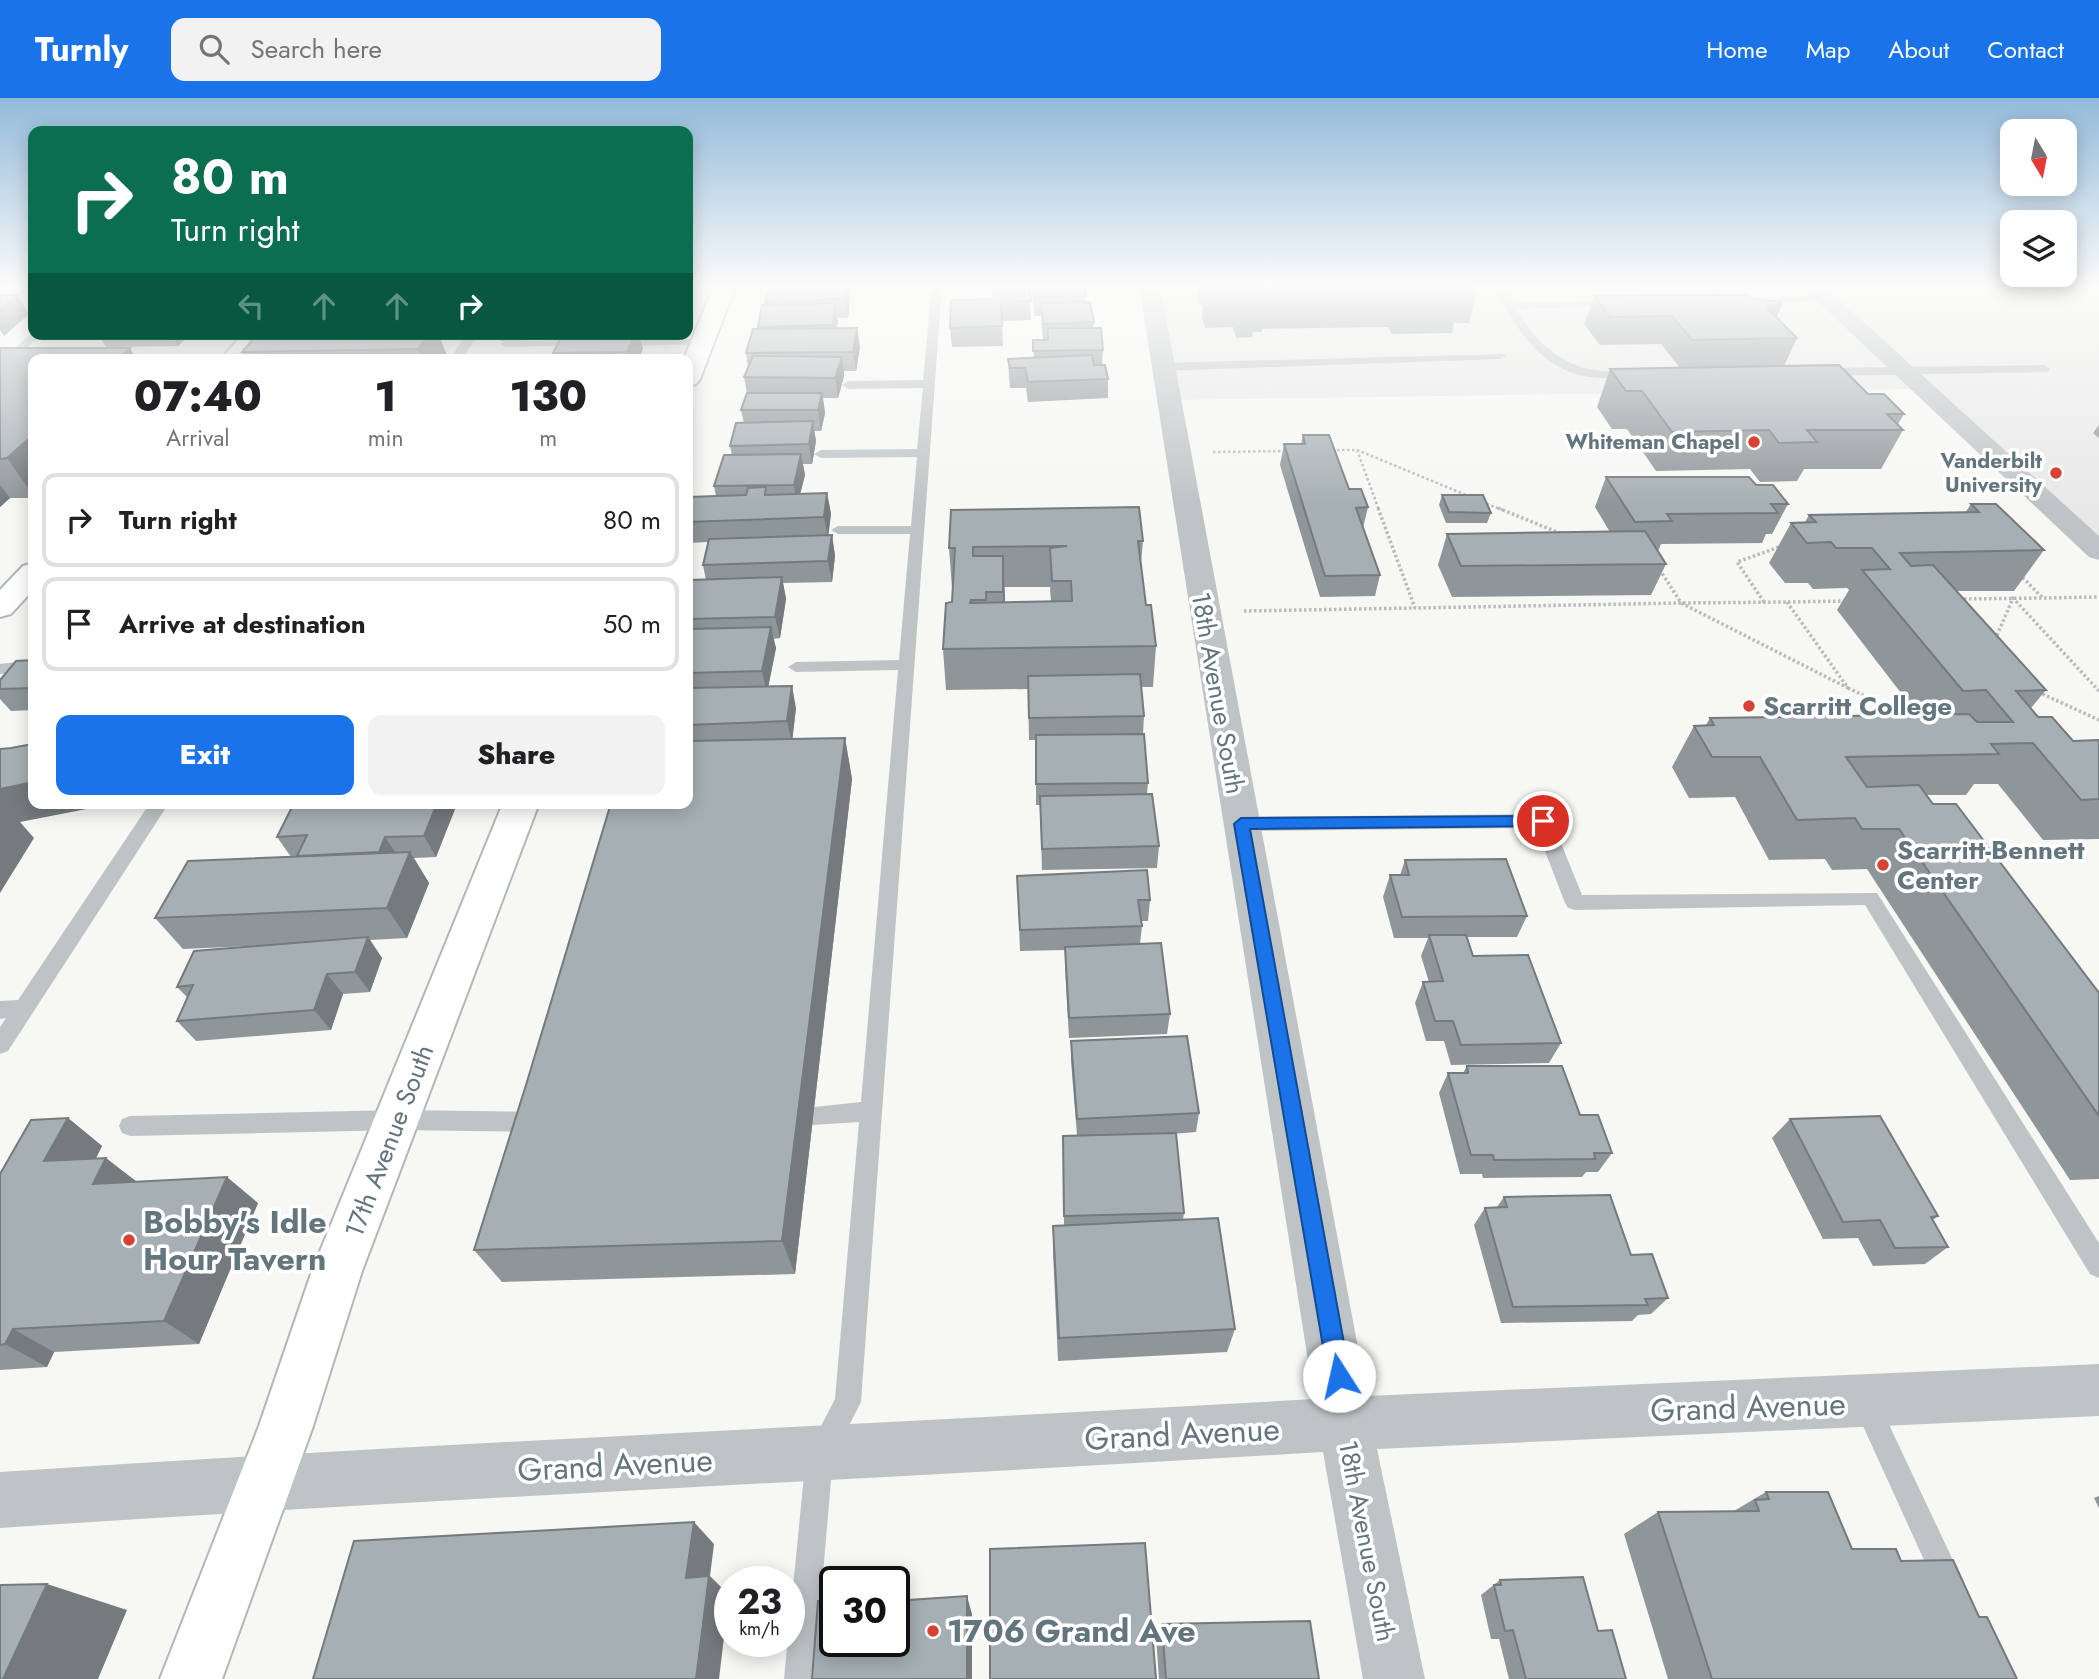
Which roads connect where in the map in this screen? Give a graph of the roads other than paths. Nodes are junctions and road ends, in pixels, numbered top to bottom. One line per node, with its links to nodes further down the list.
1 (934, 359): 14 (lane)
2 (1160, 359): 7 (street, 18th Avenue South)
3 (1414, 359): 7 (lane)
4 (1557, 359): 12 (lane)
5 (1890, 359): 10 (street)
6 (28, 367): 8 (street)
7 (1161, 367): 28 (street, 18th Avenue South)
8 (0, 368)
9 (2044, 369): 10 (lane)
10 (1904, 372): 11 (lane); 19 (street)
11 (1810, 373)
12 (1650, 374)
13 (848, 384): 14 (lane)
14 (930, 384): 15 (lane)
15 (924, 453): 16 (lane); 18 (lane)
16 (821, 454)
17 (838, 530): 18 (lane)
18 (918, 530): 22 (lane)
19 (2099, 551)
20 (28, 577): 21 (main road)
21 (0, 608)
22 (906, 665): 24 (lane); 32 (lane)
23 (28, 666): 25 (lane)
24 (796, 667)
25 (0, 669)
26 (156, 809): 29 (lane)
27 (519, 809): 34 (main road, 17th Avenue South)
28 (1241, 824): 37 (lane); 40 (street, 18th Avenue South)
29 (24, 1009): 30 (lane); 31 (lane)
30 (0, 1010)
31 (0, 1045)
32 (871, 1111): 33 (lane); 41 (lane)
33 (813, 1115)
34 (397, 1120): 35 (lane); 36 (lane); 42 (main road, 17th Avenue South)
35 (549, 1122)
36 (130, 1126)
37 (2099, 1266)
38 (2099, 1390): 39 (street, Grand Avenue)
39 (1865, 1402): 40 (street, Grand Avenue); 44 (lane)
40 (1345, 1424): 41 (street, Grand Avenue); 47 (street, 18th Avenue South)
41 (820, 1455): 42 (street, Grand Avenue); 46 (lane)
42 (264, 1482): 43 (street, Grand Avenue); 45 (main road, 17th Avenue South)
43 (0, 1500)
44 (1959, 1604)
45 (191, 1679)
46 (799, 1679)
47 (1394, 1679)

